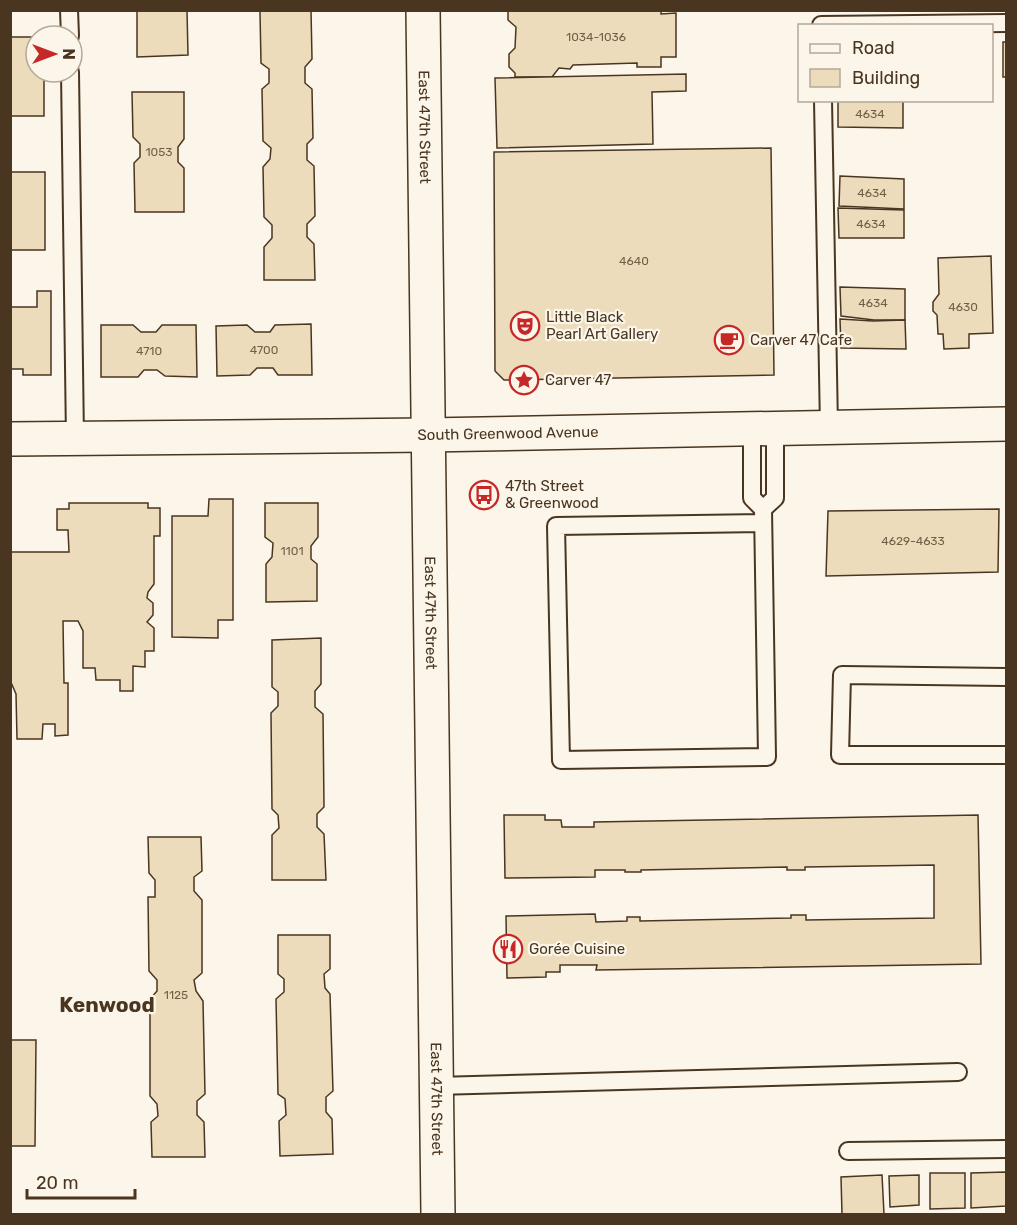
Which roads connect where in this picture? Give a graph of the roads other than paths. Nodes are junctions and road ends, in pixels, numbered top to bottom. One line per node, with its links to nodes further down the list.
1 (423, 10): 9 (main road, East 47th Street)
2 (1006, 23): 3 (lane)
3 (914, 24)
4 (70, 84): 11 (lane)
5 (822, 102): 7 (lane)
6 (1006, 424): 7 (main road, South Greenwood Avenue)
7 (829, 427): 8 (main road, South Greenwood Avenue)
8 (763, 429): 9 (main road, South Greenwood Avenue); 12 (lane); 12 (lane)
9 (428, 435): 11 (main road, South Greenwood Avenue); 16 (main road, East 47th Street)
10 (10, 439): 11 (main road, South Greenwood Avenue)
11 (75, 439)
12 (763, 516): 12 (lane)
13 (1006, 677): 14 (lane)
14 (1006, 755)
15 (958, 1072): 16 (lane)
16 (436, 1086): 19 (main road, East 47th Street)
17 (1006, 1149): 18 (lane)
18 (848, 1151)
19 (438, 1215)

